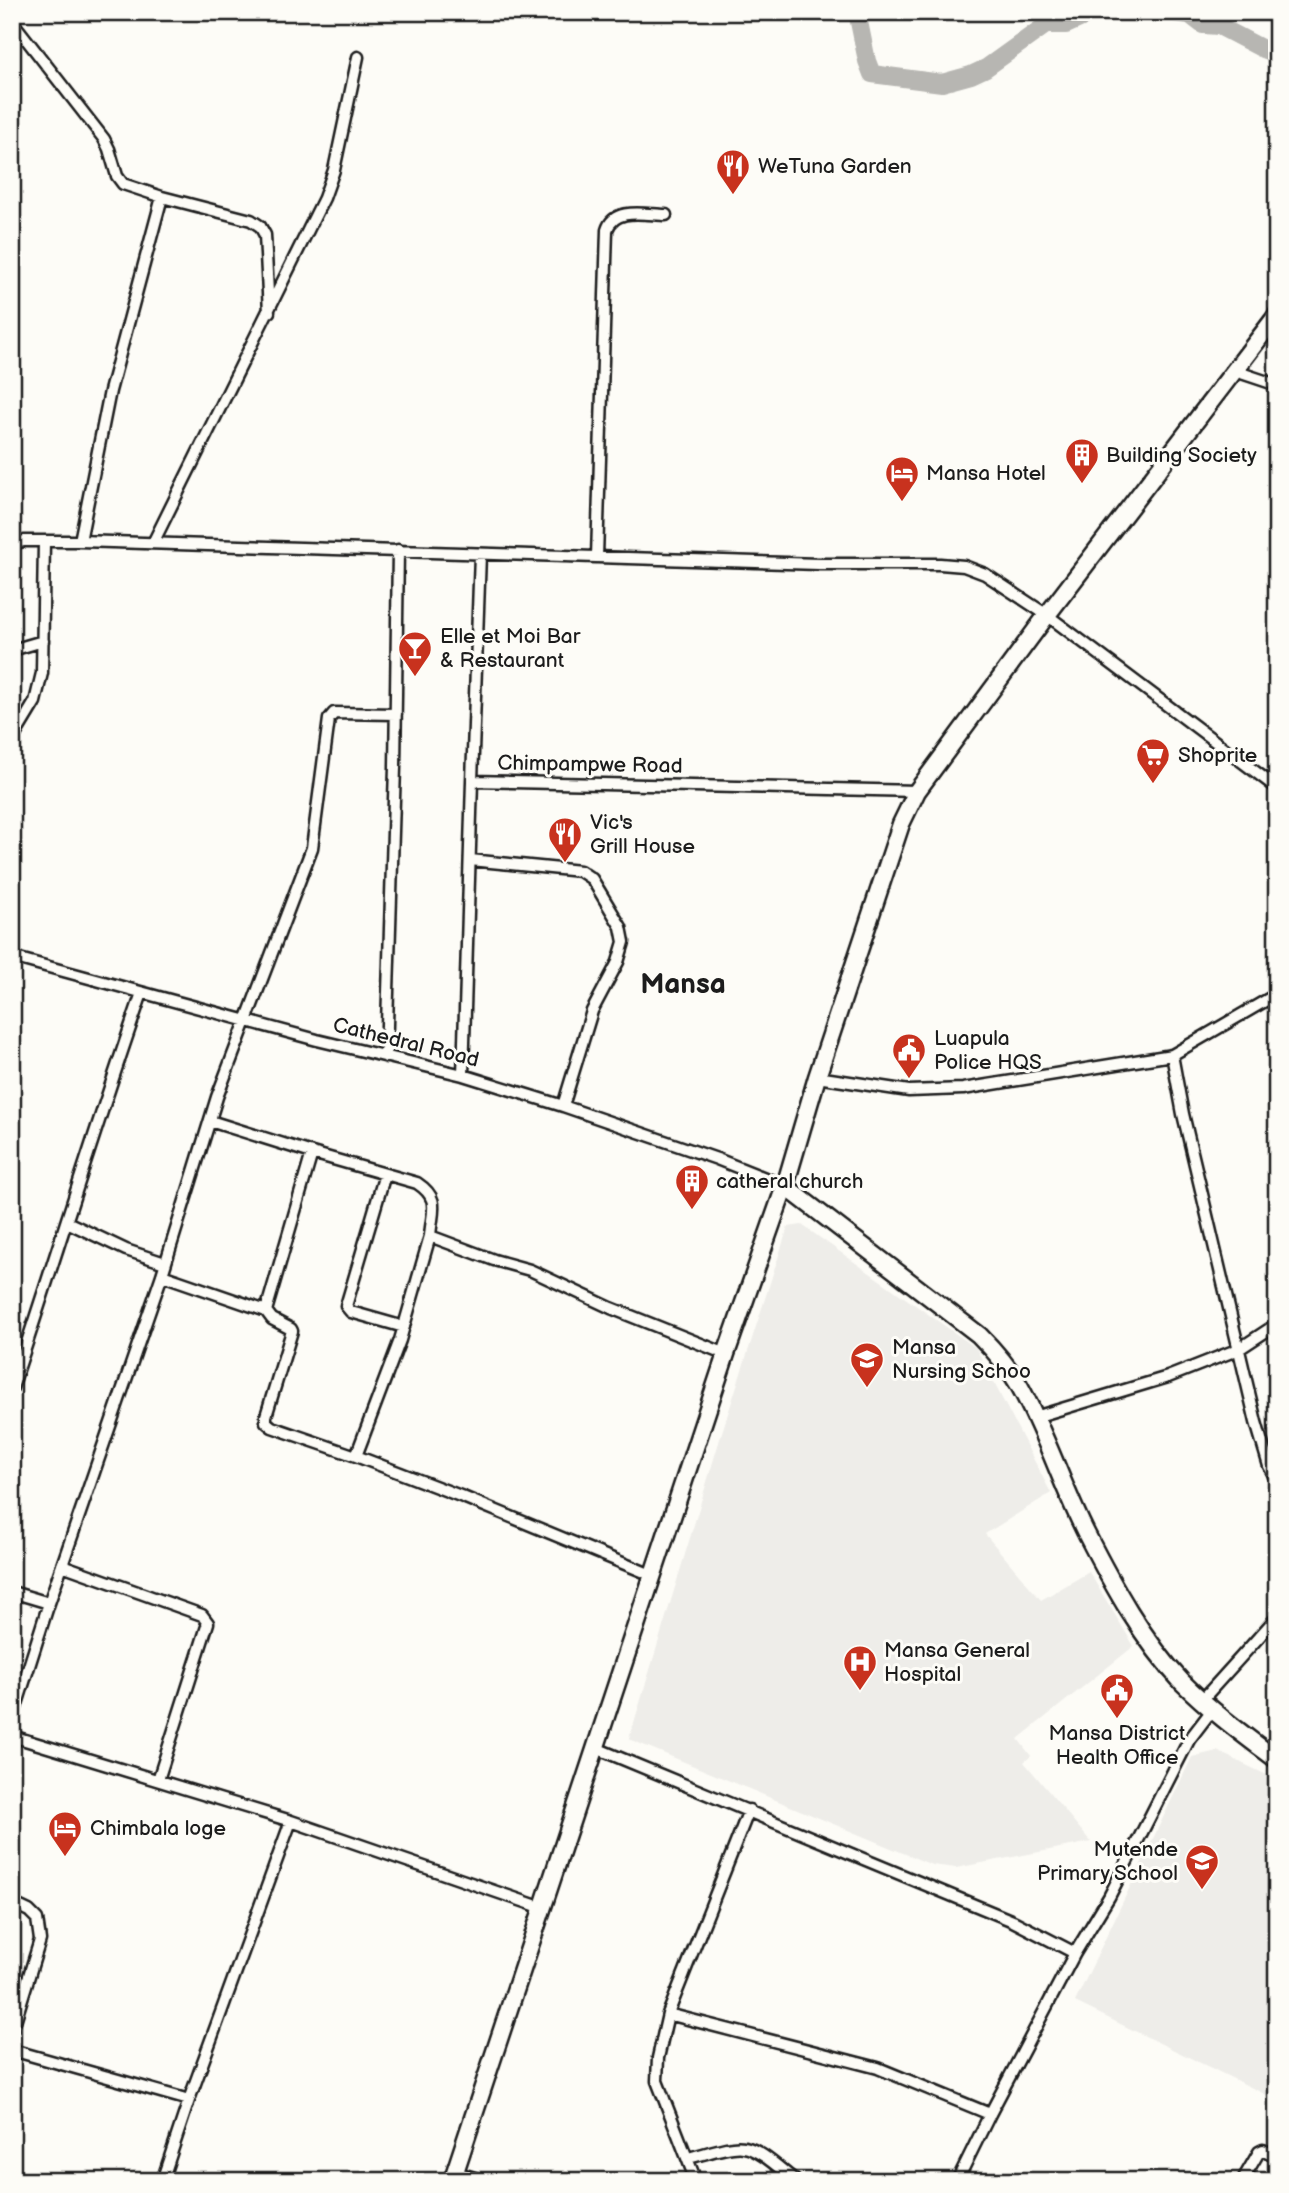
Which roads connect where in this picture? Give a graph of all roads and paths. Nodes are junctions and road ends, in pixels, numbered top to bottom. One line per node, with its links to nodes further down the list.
1 (12, 21): 3 (street)
2 (358, 57): 5 (street)
3 (162, 197): 5 (street); 10 (street)
4 (666, 215): 15 (street)
5 (269, 313): 11 (street)
6 (1277, 315): 7 (main road)
7 (1235, 371): 8 (street); 16 (main road)
8 (1277, 385)
9 (44, 541): 10 (street); 12 (street); 17 (street)
10 (80, 541): 11 (street)
11 (153, 543): 13 (street)
12 (12, 544)
13 (398, 550): 14 (street); 19 (street)
14 (480, 554): 15 (street); 21 (street)
15 (597, 557): 16 (street)
16 (1047, 615): 22 (street); 23 (main road)
17 (43, 640): 18 (street); 20 (street)
18 (12, 650)
19 (396, 714): 28 (street); 30 (street)
20 (12, 740)
21 (472, 781): 23 (street, Chimpampwe Road); 24 (street, Chimpampwe Road)
22 (1277, 788)
23 (918, 791): 32 (main road)
24 (470, 860): 31 (street, Chimpampwe Road); 33 (street)
25 (12, 957): 26 (street, Cathedral Road)
26 (142, 993): 28 (street, Cathedral Road); 38 (street)
27 (1277, 994): 29 (street)
28 (245, 1021): 30 (street, Cathedral Road); 34 (street)
29 (1171, 1055): 32 (street); 45 (street)
30 (386, 1056): 31 (street, Cathedral Road)
31 (463, 1075): 33 (street, Cathedral Road)
32 (817, 1077): 37 (main road)
33 (563, 1106): 37 (street, Cathedral Road)
34 (210, 1121): 35 (street); 40 (street)
35 (312, 1153): 36 (street); 42 (street)
36 (385, 1174): 39 (street); 44 (street)
37 (785, 1186): 46 (main road); 48 (main road)
38 (67, 1222): 40 (street); 47 (street)
39 (430, 1236): 44 (street); 46 (street)
40 (165, 1263): 41 (street)
41 (162, 1275): 42 (street); 51 (street)
42 (266, 1311): 49 (street)
43 (1277, 1324): 45 (street)
44 (404, 1327): 49 (street)
45 (1239, 1349): 48 (street); 50 (street)
46 (726, 1354): 52 (main road)
47 (12, 1388)
48 (1035, 1417): 56 (main road)
49 (356, 1456): 52 (street)
50 (1277, 1481)
51 (62, 1565): 54 (street); 61 (street)
52 (654, 1576): 59 (main road)
53 (12, 1592): 54 (street)
54 (49, 1603): 57 (street)
55 (1277, 1617): 56 (street)
56 (1207, 1705): 60 (main road); 66 (street)
57 (12, 1720)
58 (12, 1736): 61 (street)
59 (596, 1748): 62 (street); 65 (main road)
60 (1277, 1759)
61 (158, 1780): 63 (street)
62 (748, 1810): 66 (street); 67 (street)
63 (291, 1821): 65 (street); 70 (street)
64 (12, 1903): 68 (street)
65 (543, 1908): 74 (main road)
66 (1075, 1953): 71 (street)
67 (668, 2014): 71 (street); 73 (street)
68 (12, 2031)
69 (12, 2050): 70 (street)
70 (189, 2100): 75 (street)
71 (990, 2114): 79 (street)
72 (1277, 2156): 80 (street)
73 (688, 2158): 77 (street); 78 (street)
74 (454, 2176): 76 (street)
75 (162, 2181)
76 (484, 2181)
77 (696, 2181)
78 (796, 2181)
79 (957, 2181)
80 (1242, 2181)

